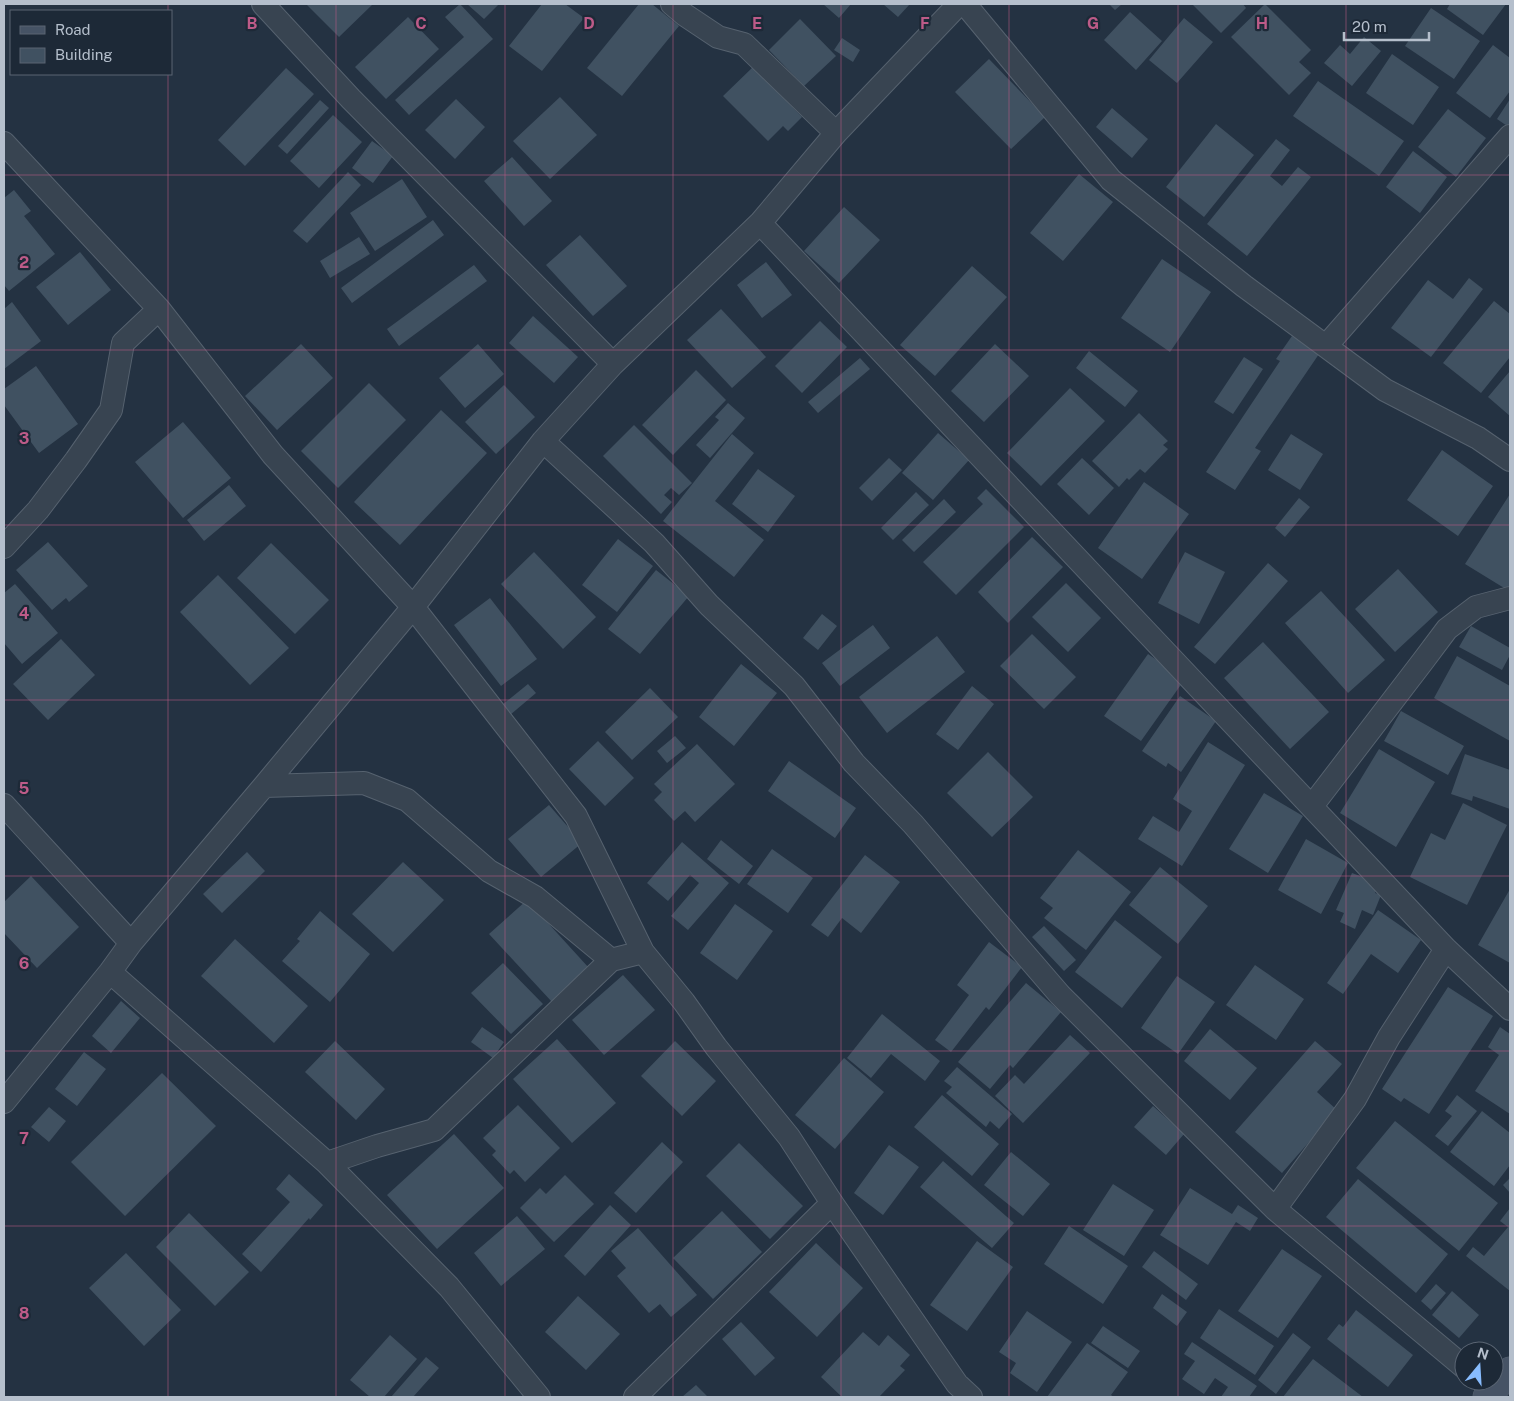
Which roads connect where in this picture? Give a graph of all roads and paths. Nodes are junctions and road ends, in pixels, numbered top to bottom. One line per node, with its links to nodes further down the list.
1 (263, 4): 11 (street)
2 (672, 4): 5 (street)
3 (959, 4): 5 (street)
4 (965, 4): 10 (street)
5 (836, 134): 8 (street)
6 (1510, 136): 10 (street)
7 (4, 143): 9 (street)
8 (760, 223): 11 (street); 19 (street)
9 (159, 309): 14 (street); 16 (street)
10 (1326, 346): 13 (street)
11 (613, 364): 12 (street)
12 (543, 441): 16 (street); 29 (street)
13 (1510, 460)
14 (4, 547)
15 (1510, 598): 19 (street)
16 (413, 607): 17 (street); 22 (street)
17 (264, 786): 20 (street); 23 (street)
18 (4, 805): 20 (street)
19 (1312, 806): 21 (street)
20 (131, 944): 24 (street)
21 (1446, 949): 25 (street); 29 (street)
22 (643, 952): 23 (street); 28 (street)
23 (611, 960): 27 (street)
24 (110, 972): 26 (street); 27 (street)
25 (1510, 1009)
26 (4, 1102)
27 (327, 1164): 31 (street)
28 (832, 1203): 32 (street); 33 (street)
29 (1275, 1209): 30 (street)
30 (1454, 1360)
31 (540, 1397)
32 (635, 1397)
33 (971, 1397)

